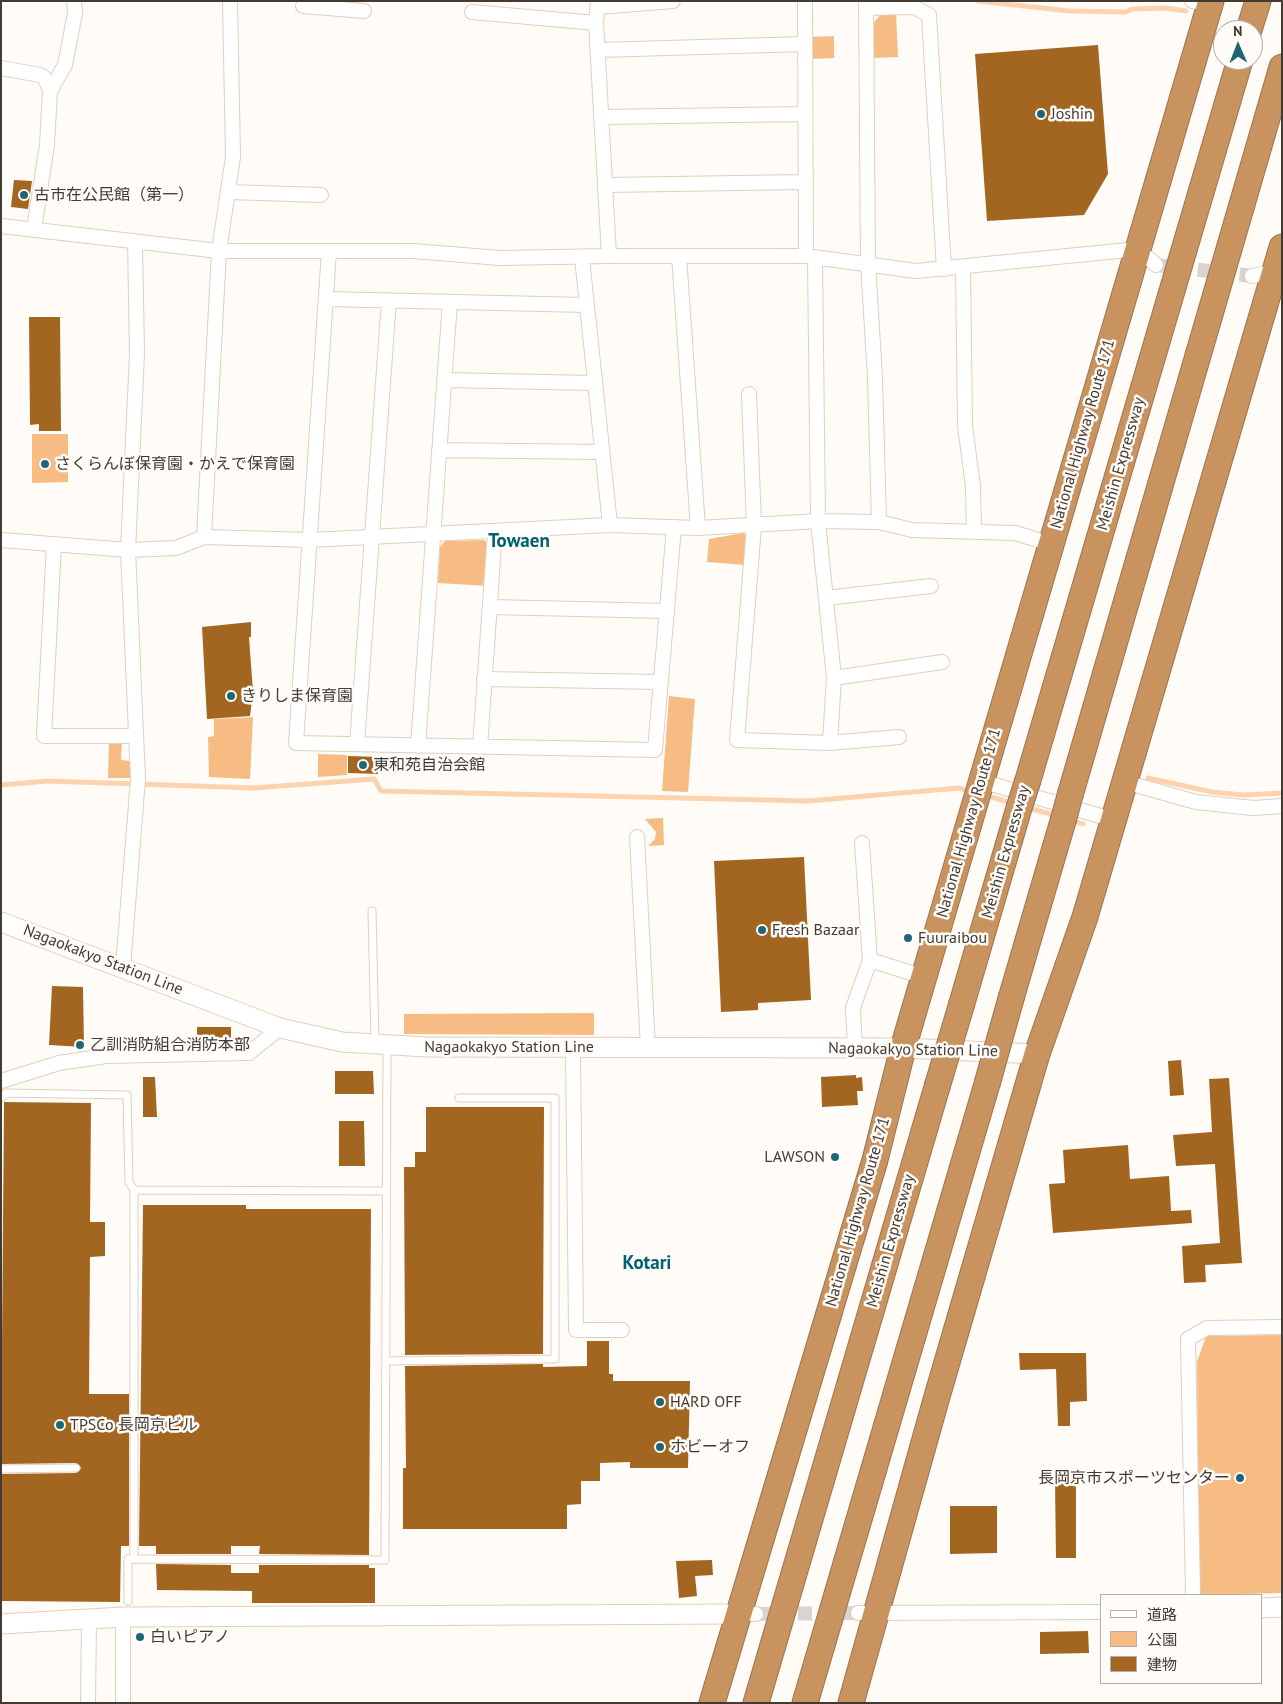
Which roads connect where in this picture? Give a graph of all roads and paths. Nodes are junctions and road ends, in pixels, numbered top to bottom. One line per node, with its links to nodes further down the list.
1 (74, 1): 20 (street)
2 (230, 1): 25 (street)
3 (673, 1): 7 (street)
4 (805, 1): 15 (street)
5 (1258, 1): 13 (highway)
6 (1204, 2): 36 (highway, National Highway Route 171)
7 (598, 4): 14 (street)
8 (336, 5): 10 (street); 11 (street)
9 (866, 5): 38 (street); 40 (street)
10 (303, 6)
11 (364, 11)
12 (472, 12): 14 (street)
13 (1252, 20)
14 (596, 23): 16 (street)
15 (804, 44): 16 (street); 21 (street)
16 (599, 50): 22 (street)
17 (1282, 67): 124 (highway, bridge)
18 (1, 68): 20 (street)
19 (1237, 70): 123 (highway, Meishin Expressway, bridge)
20 (50, 91): 28 (street)
21 (804, 114): 22 (street); 23 (street)
22 (602, 117): 24 (street)
23 (805, 182): 24 (street); 35 (street)
24 (605, 185): 33 (street)
25 (228, 192): 26 (street); 32 (street)
26 (321, 195)
27 (1, 226): 28 (street)
28 (34, 229): 29 (street)
29 (135, 241): 32 (street); 66 (street)
30 (1282, 247): 41 (highway)
31 (329, 251): 32 (street); 37 (street); 42 (street)
32 (218, 252): 60 (street)
33 (609, 256): 34 (street); 37 (street)
34 (678, 256): 35 (street); 56 (street)
35 (811, 257): 38 (street); 51 (street)
36 (1147, 257): 39 (street); 65 (highway, National Highway Route 171)
37 (582, 258): 45 (street)
38 (868, 264): 40 (street); 52 (street)
39 (963, 267): 40 (street); 58 (street)
40 (944, 269)
41 (1269, 273): 81 (highway)
42 (326, 299): 43 (street); 63 (street)
43 (389, 300): 44 (street); 61 (street)
44 (450, 302): 45 (street); 46 (street)
45 (586, 305): 47 (street)
46 (444, 380): 47 (street); 49 (street)
47 (594, 383): 50 (street)
48 (749, 394): 54 (street)
49 (439, 450): 50 (street); 59 (street)
50 (602, 452): 53 (street)
51 (818, 521): 52 (street); 54 (street); 68 (street)
52 (879, 522): 58 (street)
53 (610, 525): 55 (street); 57 (street)
54 (754, 526): 56 (street); 77 (street)
55 (674, 527): 56 (street); 70 (street)
56 (698, 528)
57 (495, 531): 59 (street); 69 (street)
58 (974, 531): 65 (street)
59 (434, 534): 61 (street); 79 (street)
60 (204, 537): 63 (street); 66 (street)
61 (372, 537): 63 (street); 78 (street)
62 (1, 540): 64 (street)
63 (310, 540): 78 (street)
64 (54, 544): 66 (street); 75 (street)
65 (1051, 544): 82 (highway, National Highway Route 171)
66 (128, 550): 75 (street)
67 (931, 586): 68 (street)
68 (826, 598): 72 (street)
69 (490, 607): 70 (street); 73 (street)
70 (667, 611): 74 (street)
71 (942, 662): 72 (street)
72 (834, 678): 77 (street)
73 (484, 679): 74 (street); 80 (street)
74 (661, 682): 80 (street)
75 (135, 736): 90 (street)
76 (899, 737): 77 (street)
77 (830, 743)
78 (357, 744): 79 (street)
79 (418, 746): 80 (street)
80 (480, 747)
81 (1125, 782): 83 (street); 84 (highway)
82 (979, 789): 84 (street); 91 (highway, National Highway Route 171)
83 (1282, 806)
84 (1114, 820): 98 (highway)
85 (637, 837): 95 (street)
86 (862, 843): 89 (street)
87 (372, 910): 93 (lane)
88 (1, 922): 90 (main road, Nagaokakyo Station Line)
89 (870, 960): 91 (street); 96 (street)
90 (124, 967): 92 (main road, Nagaokakyo Station Line)
91 (924, 976): 97 (highway, National Highway Route 171)
92 (280, 1028): 93 (main road, Nagaokakyo Station Line); 99 (street)
93 (381, 1046): 94 (main road, Nagaokakyo Station Line); 103 (lane)
94 (573, 1048): 95 (main road, Nagaokakyo Station Line); 105 (street)
95 (648, 1048): 96 (main road, Nagaokakyo Station Line)
96 (855, 1048): 97 (main road, Nagaokakyo Station Line)
97 (903, 1048): 98 (main road, Nagaokakyo Station Line); 116 (highway, National Highway Route 171)
98 (1037, 1054): 115 (highway)
99 (1, 1081)
100 (1, 1098): 102 (lane)
101 (459, 1098): 106 (lane)
102 (134, 1190): 103 (lane); 109 (lane)
103 (386, 1191): 106 (lane)
104 (1282, 1327): 110 (street)
105 (622, 1330)
106 (386, 1361): 109 (lane)
107 (76, 1468): 108 (lane)
108 (1, 1469)
109 (134, 1559): 113 (lane)
110 (1194, 1594)
111 (1282, 1607): 112 (main road)
112 (1263, 1608)
113 (125, 1609): 116 (main road); 117 (main road); 121 (street)
114 (1100, 1612): 115 (street)
115 (867, 1613): 119 (highway)
116 (747, 1614): 122 (highway, National Highway Route 171)
117 (89, 1619): 118 (main road); 120 (street)
118 (1, 1624)
119 (855, 1701)
120 (88, 1703)
121 (123, 1703)
122 (712, 1703)
123 (756, 1703)
124 (804, 1703)

